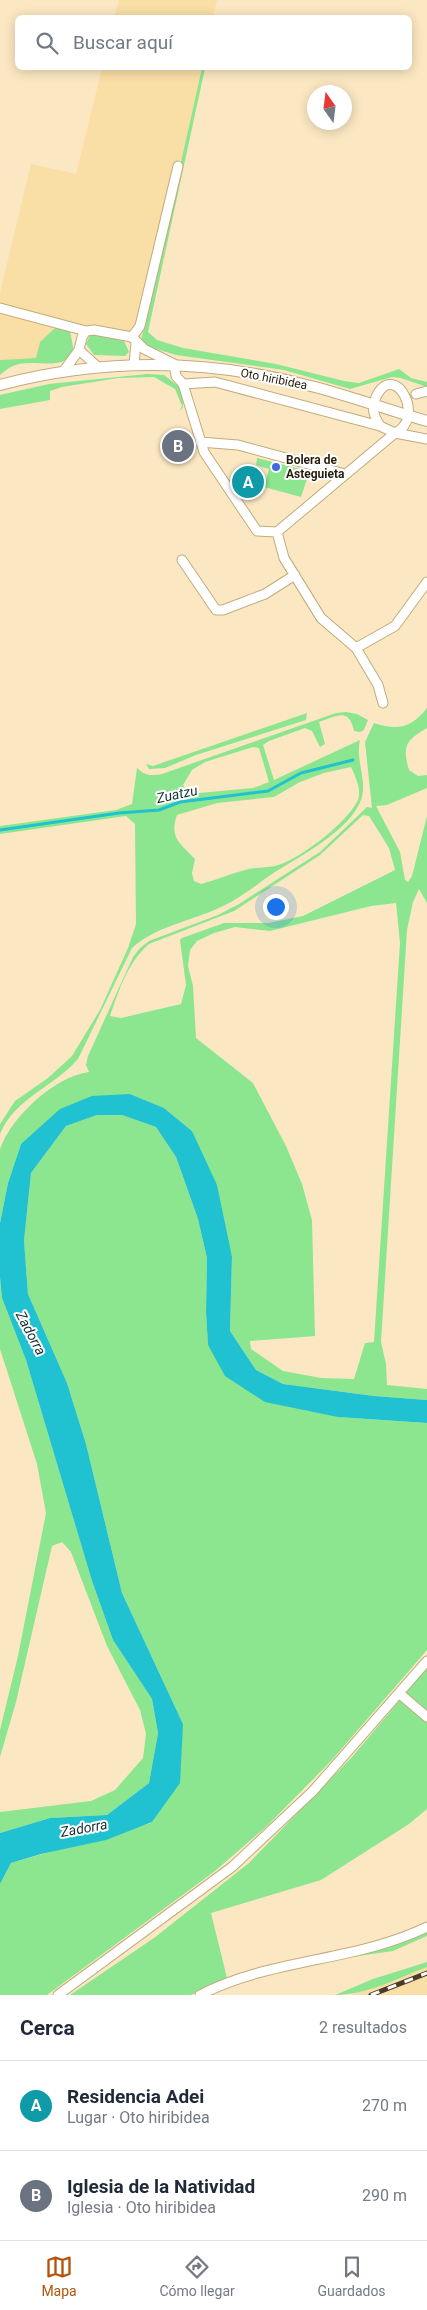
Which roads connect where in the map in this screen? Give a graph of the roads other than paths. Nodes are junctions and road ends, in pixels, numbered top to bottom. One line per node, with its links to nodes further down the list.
1 (178, 166): 4 (street)
2 (0, 308): 3 (street)
3 (86, 331): 4 (street); 5 (street)
4 (134, 340): 6 (street); 7 (street)
5 (79, 350): 8 (street); 9 (street)
6 (134, 364): 7 (street, Oto hiribidea); 8 (street, Oto hiribidea)
7 (174, 364): 10 (street); 13 (street, Oto hiribidea)
8 (98, 367): 9 (street, Oto hiribidea)
9 (63, 372): 11 (street, Oto hiribidea)
10 (183, 384): 15 (street, Oto hiribidea); 18 (street)
11 (0, 385)
12 (427, 391): 14 (street)
13 (373, 404): 14 (street, Oto hiribidea); 14 (street); 15 (street)
14 (421, 408): 16 (street)
15 (380, 426): 16 (street, Oto hiribidea)
16 (395, 433): 17 (street, Oto hiribidea); 19 (street)
17 (427, 439)
18 (200, 442): 19 (street); 20 (street)
19 (345, 474): 20 (street)
20 (277, 532): 22 (street)
21 (182, 560): 22 (street)
22 (295, 576): 24 (street)
23 (427, 582): 24 (street)
24 (356, 648): 25 (street)
25 (383, 703)
26 (427, 1661): 27 (street)
27 (400, 1694): 28 (street); 30 (street)
28 (427, 1717)
29 (427, 1927): 31 (street)
30 (58, 1995)
31 (200, 1995)

